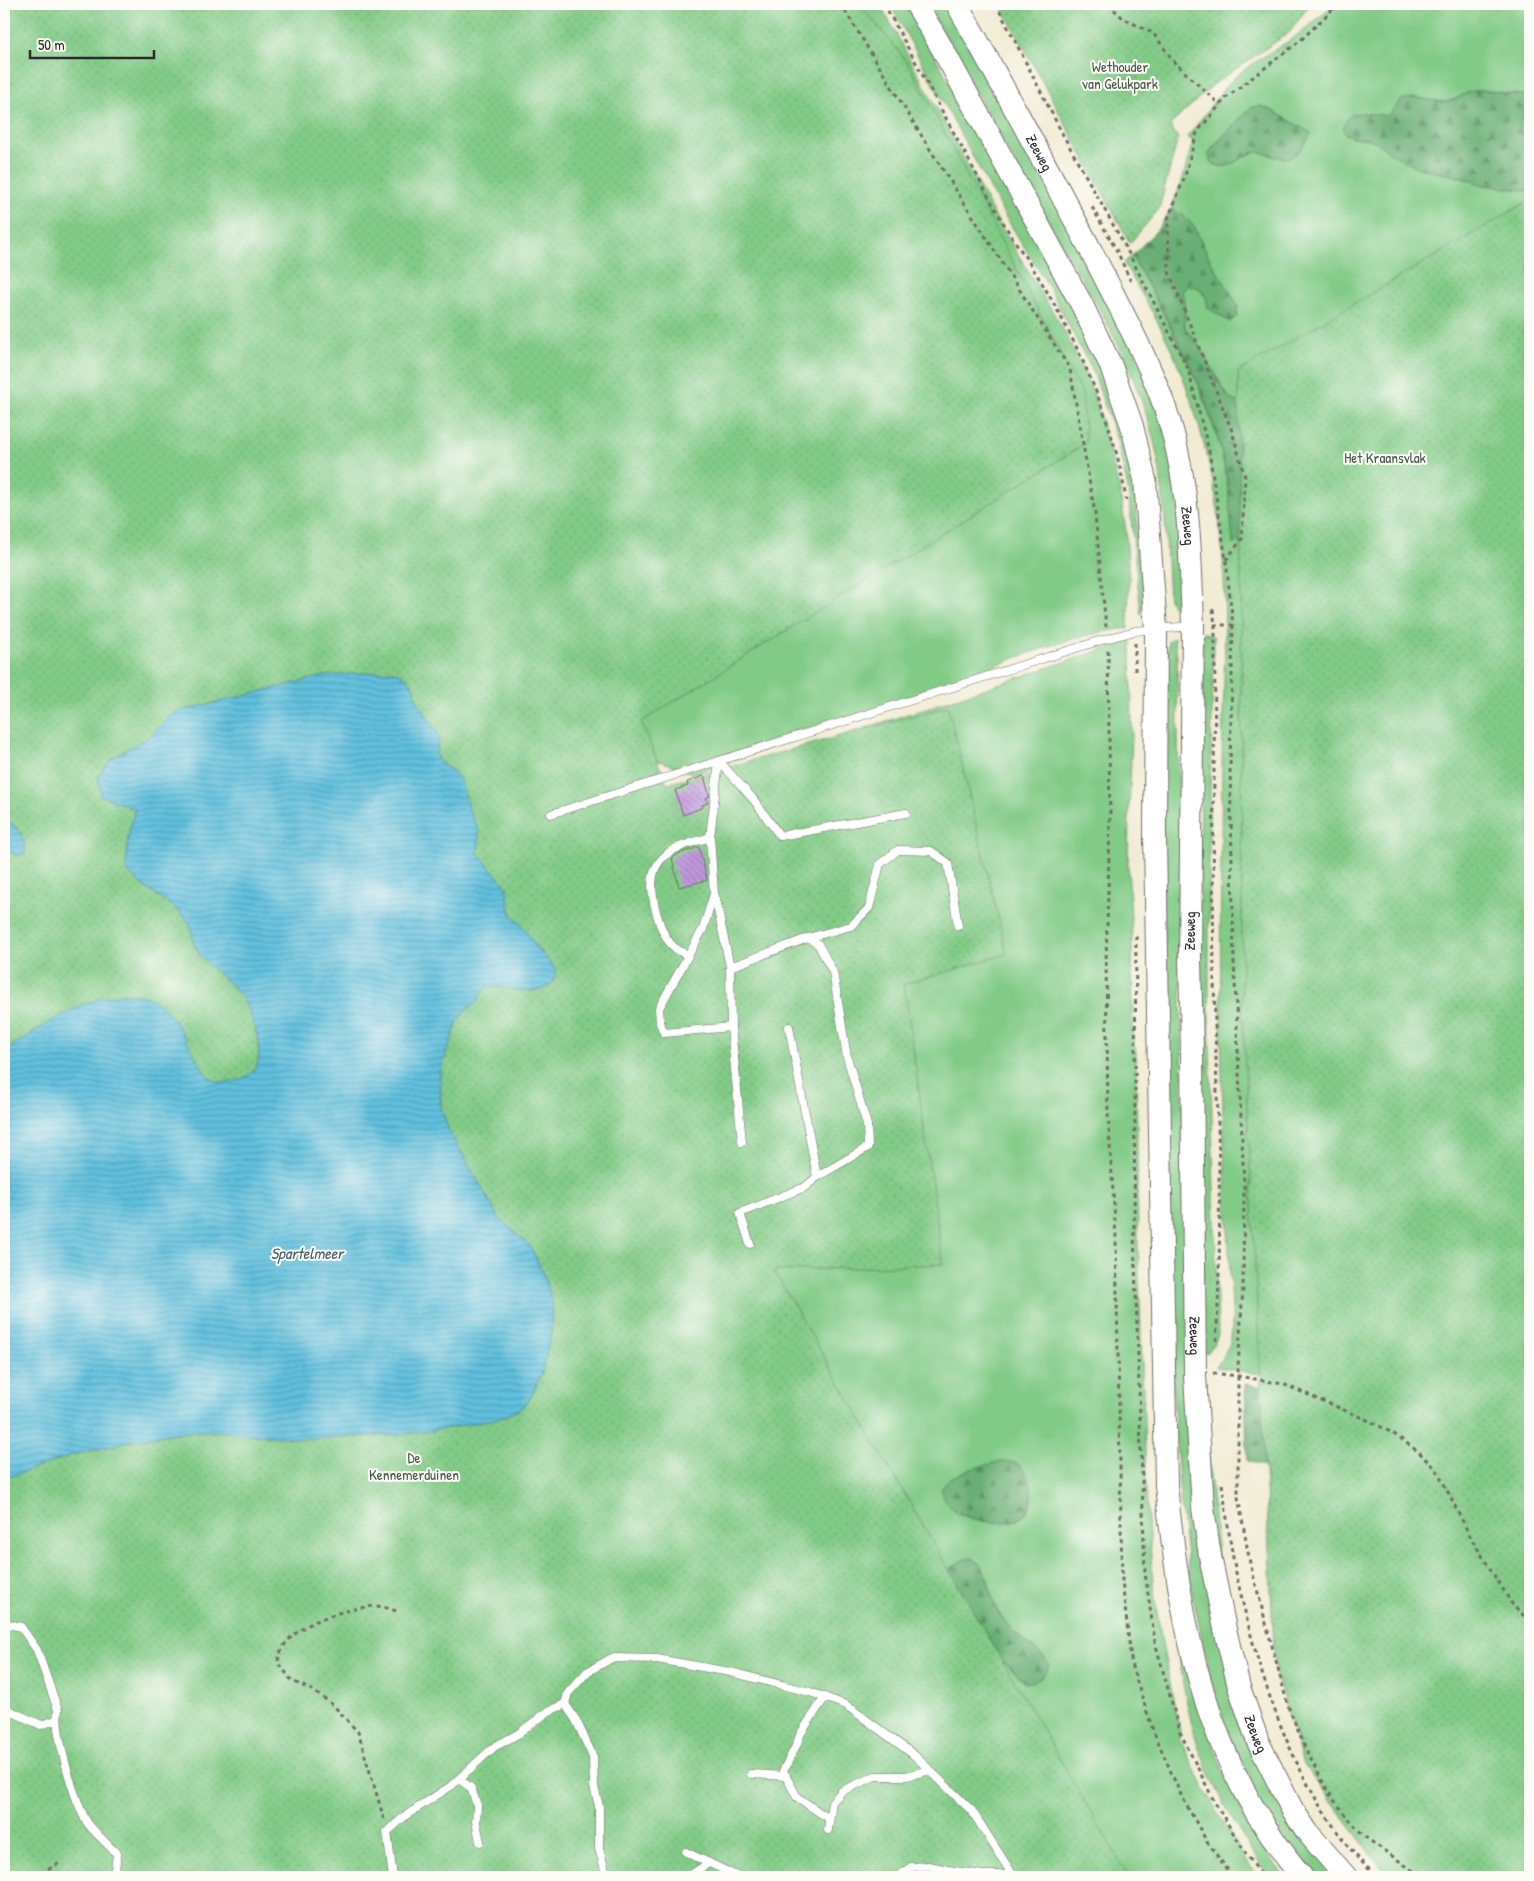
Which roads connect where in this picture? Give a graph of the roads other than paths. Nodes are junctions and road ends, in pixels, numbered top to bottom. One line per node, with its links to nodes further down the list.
1 (916, 4): 4 (main road, Zeeweg)
2 (957, 4): 3 (main road, Zeeweg)
3 (1193, 626): 4 (lane); 42 (main road, Zeeweg)
4 (1145, 630): 5 (lane); 41 (main road, Zeeweg)
5 (719, 761): 6 (lane); 7 (lane); 8 (lane)
6 (551, 814)
7 (906, 814)
8 (710, 837): 9 (lane); 12 (lane)
9 (714, 894): 12 (lane); 13 (lane)
10 (958, 926): 11 (lane)
11 (808, 938): 13 (lane); 17 (lane)
12 (688, 956): 14 (lane)
13 (730, 967): 14 (lane)
14 (731, 1026): 16 (lane)
15 (789, 1027): 17 (lane)
16 (742, 1142)
17 (817, 1177): 18 (lane)
18 (750, 1244)
19 (4, 1623): 23 (lane)
20 (825, 1697): 21 (lane); 24 (lane); 26 (lane)
21 (565, 1704): 27 (lane); 37 (lane)
22 (4, 1708): 23 (lane)
23 (56, 1720): 35 (lane)
24 (930, 1770): 28 (lane); 34 (lane)
25 (750, 1774): 26 (lane)
26 (786, 1776): 28 (lane)
27 (460, 1779): 30 (lane); 36 (lane)
28 (829, 1819): 29 (lane)
29 (828, 1830)
30 (480, 1842)
31 (686, 1852): 32 (lane)
32 (709, 1863): 38 (lane); 39 (lane)
33 (983, 1876): 34 (lane); 40 (lane)
34 (1013, 1876)
35 (114, 1877)
36 (393, 1877)
37 (606, 1877)
38 (687, 1877)
39 (738, 1877)
40 (898, 1877)
41 (1302, 1877)
42 (1346, 1877)

